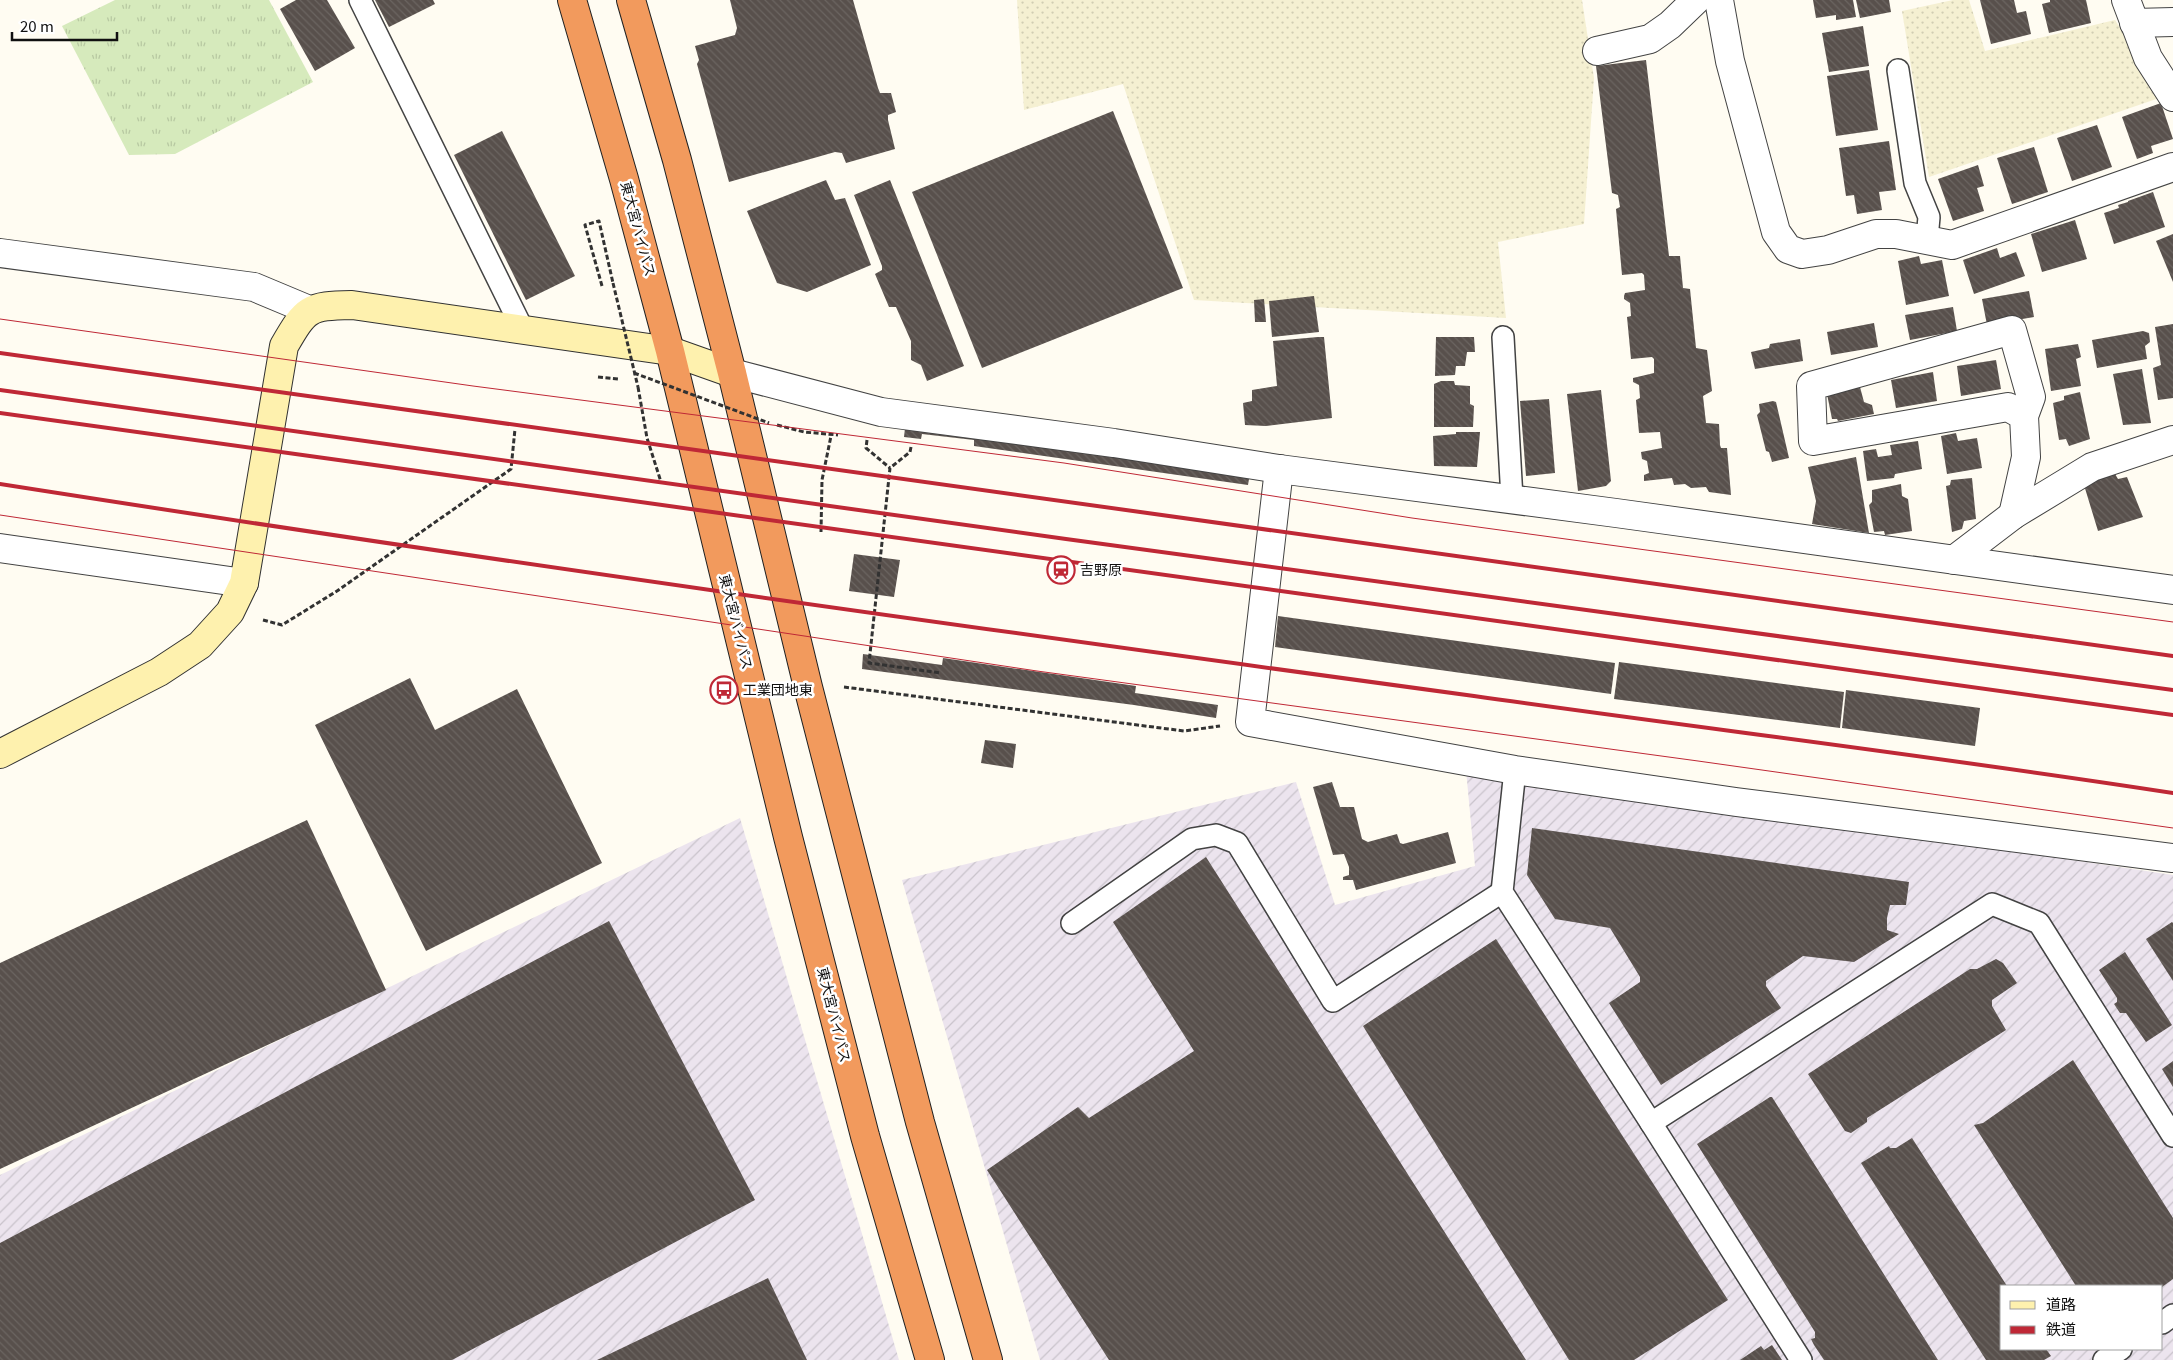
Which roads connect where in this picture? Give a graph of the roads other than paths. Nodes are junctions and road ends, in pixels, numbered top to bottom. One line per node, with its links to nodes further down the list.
1 (360, 0): 15 (lane)
2 (572, 0): 17 (highway, 東大宮バイパス)
3 (631, 0): 18 (highway)
4 (1696, 0): 8 (street)
5 (1719, 0): 12 (street)
6 (2130, 12): 7 (street); 10 (street)
7 (2173, 22)
8 (1597, 51)
9 (1898, 70): 12 (lane)
10 (2173, 97)
11 (2173, 167): 12 (street)
12 (1927, 240)
13 (0, 253): 14 (street)
14 (309, 310): 15 (street); 26 (street)
15 (523, 330): 17 (street)
16 (1504, 337): 22 (lane)
17 (670, 351): 18 (street); 36 (highway, 東大宮バイパス)
18 (732, 373): 21 (street); 37 (highway)
19 (2024, 416): 19 (street); 23 (street)
20 (2173, 440): 23 (street)
21 (1279, 469): 22 (street); 29 (street)
22 (1512, 499): 25 (street)
23 (2013, 515): 25 (street)
24 (0, 548): 26 (street)
25 (1954, 560): 27 (street)
26 (244, 583): 28 (street)
27 (2173, 590)
28 (0, 754)
29 (1514, 770): 30 (street); 31 (lane)
30 (2173, 857)
31 (1502, 892): 32 (lane); 33 (lane)
32 (1072, 923)
33 (1651, 1123): 34 (lane); 38 (lane)
34 (2173, 1136)
35 (2120, 1350): 39 (lane)
36 (930, 1360)
37 (988, 1360)
38 (1801, 1360)
39 (2104, 1360)

